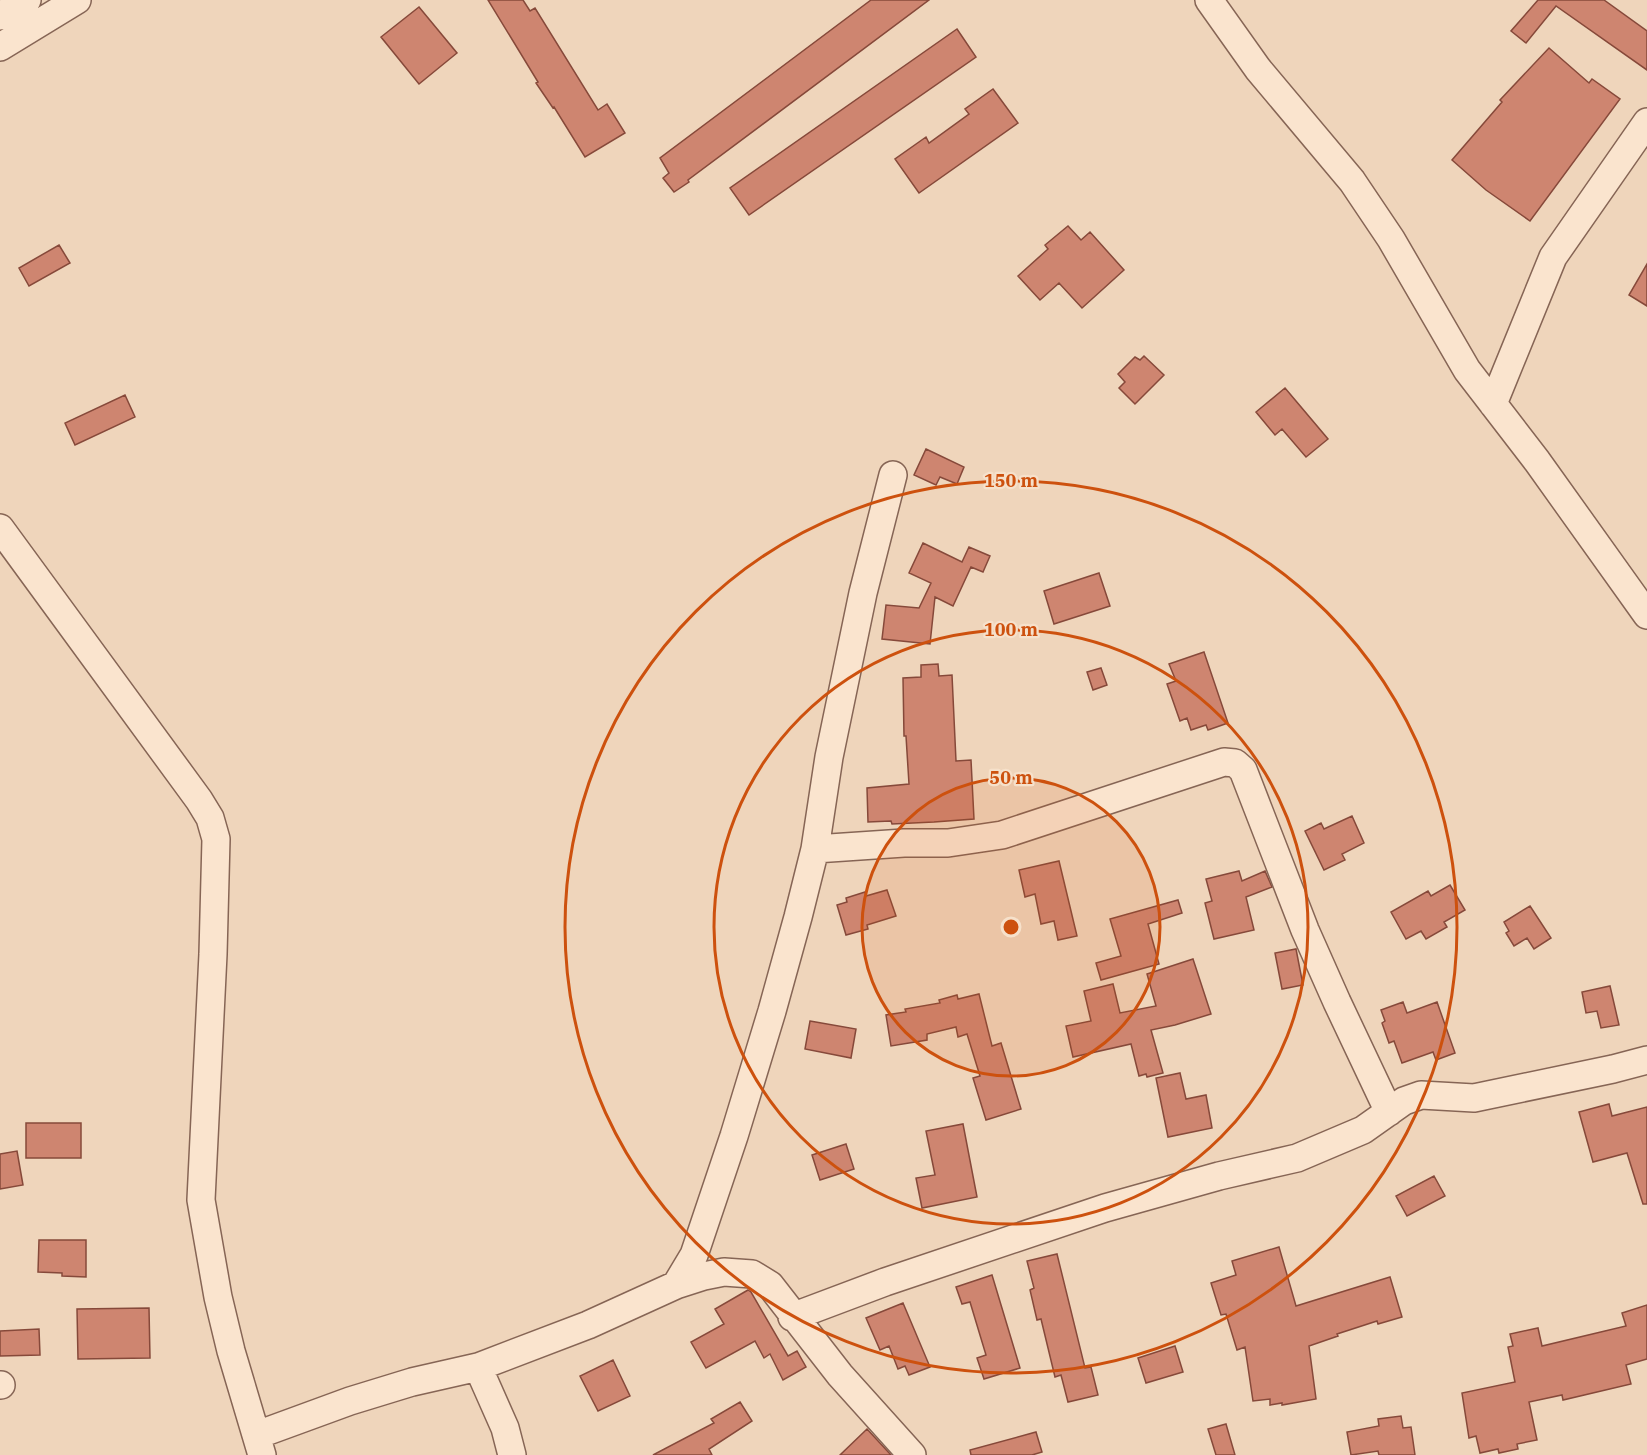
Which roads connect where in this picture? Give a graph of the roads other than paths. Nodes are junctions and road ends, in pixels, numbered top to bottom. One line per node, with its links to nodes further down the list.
1 (27, 0): 4 (street)
2 (77, 0): 5 (street)
3 (1209, 0): 7 (street)
4 (0, 16)
5 (0, 47)
6 (1647, 122): 7 (street)
7 (1493, 404): 10 (street)
8 (893, 475): 11 (street)
9 (0, 528): 17 (street)
10 (1647, 615)
11 (815, 849): 13 (street); 14 (street)
12 (1647, 1060): 13 (street)
13 (1389, 1112): 15 (street)
14 (676, 1285): 15 (street); 16 (street)
15 (792, 1317): 19 (street)
16 (478, 1367): 17 (street); 18 (street)
17 (260, 1445)
18 (512, 1455)
19 (912, 1455)

